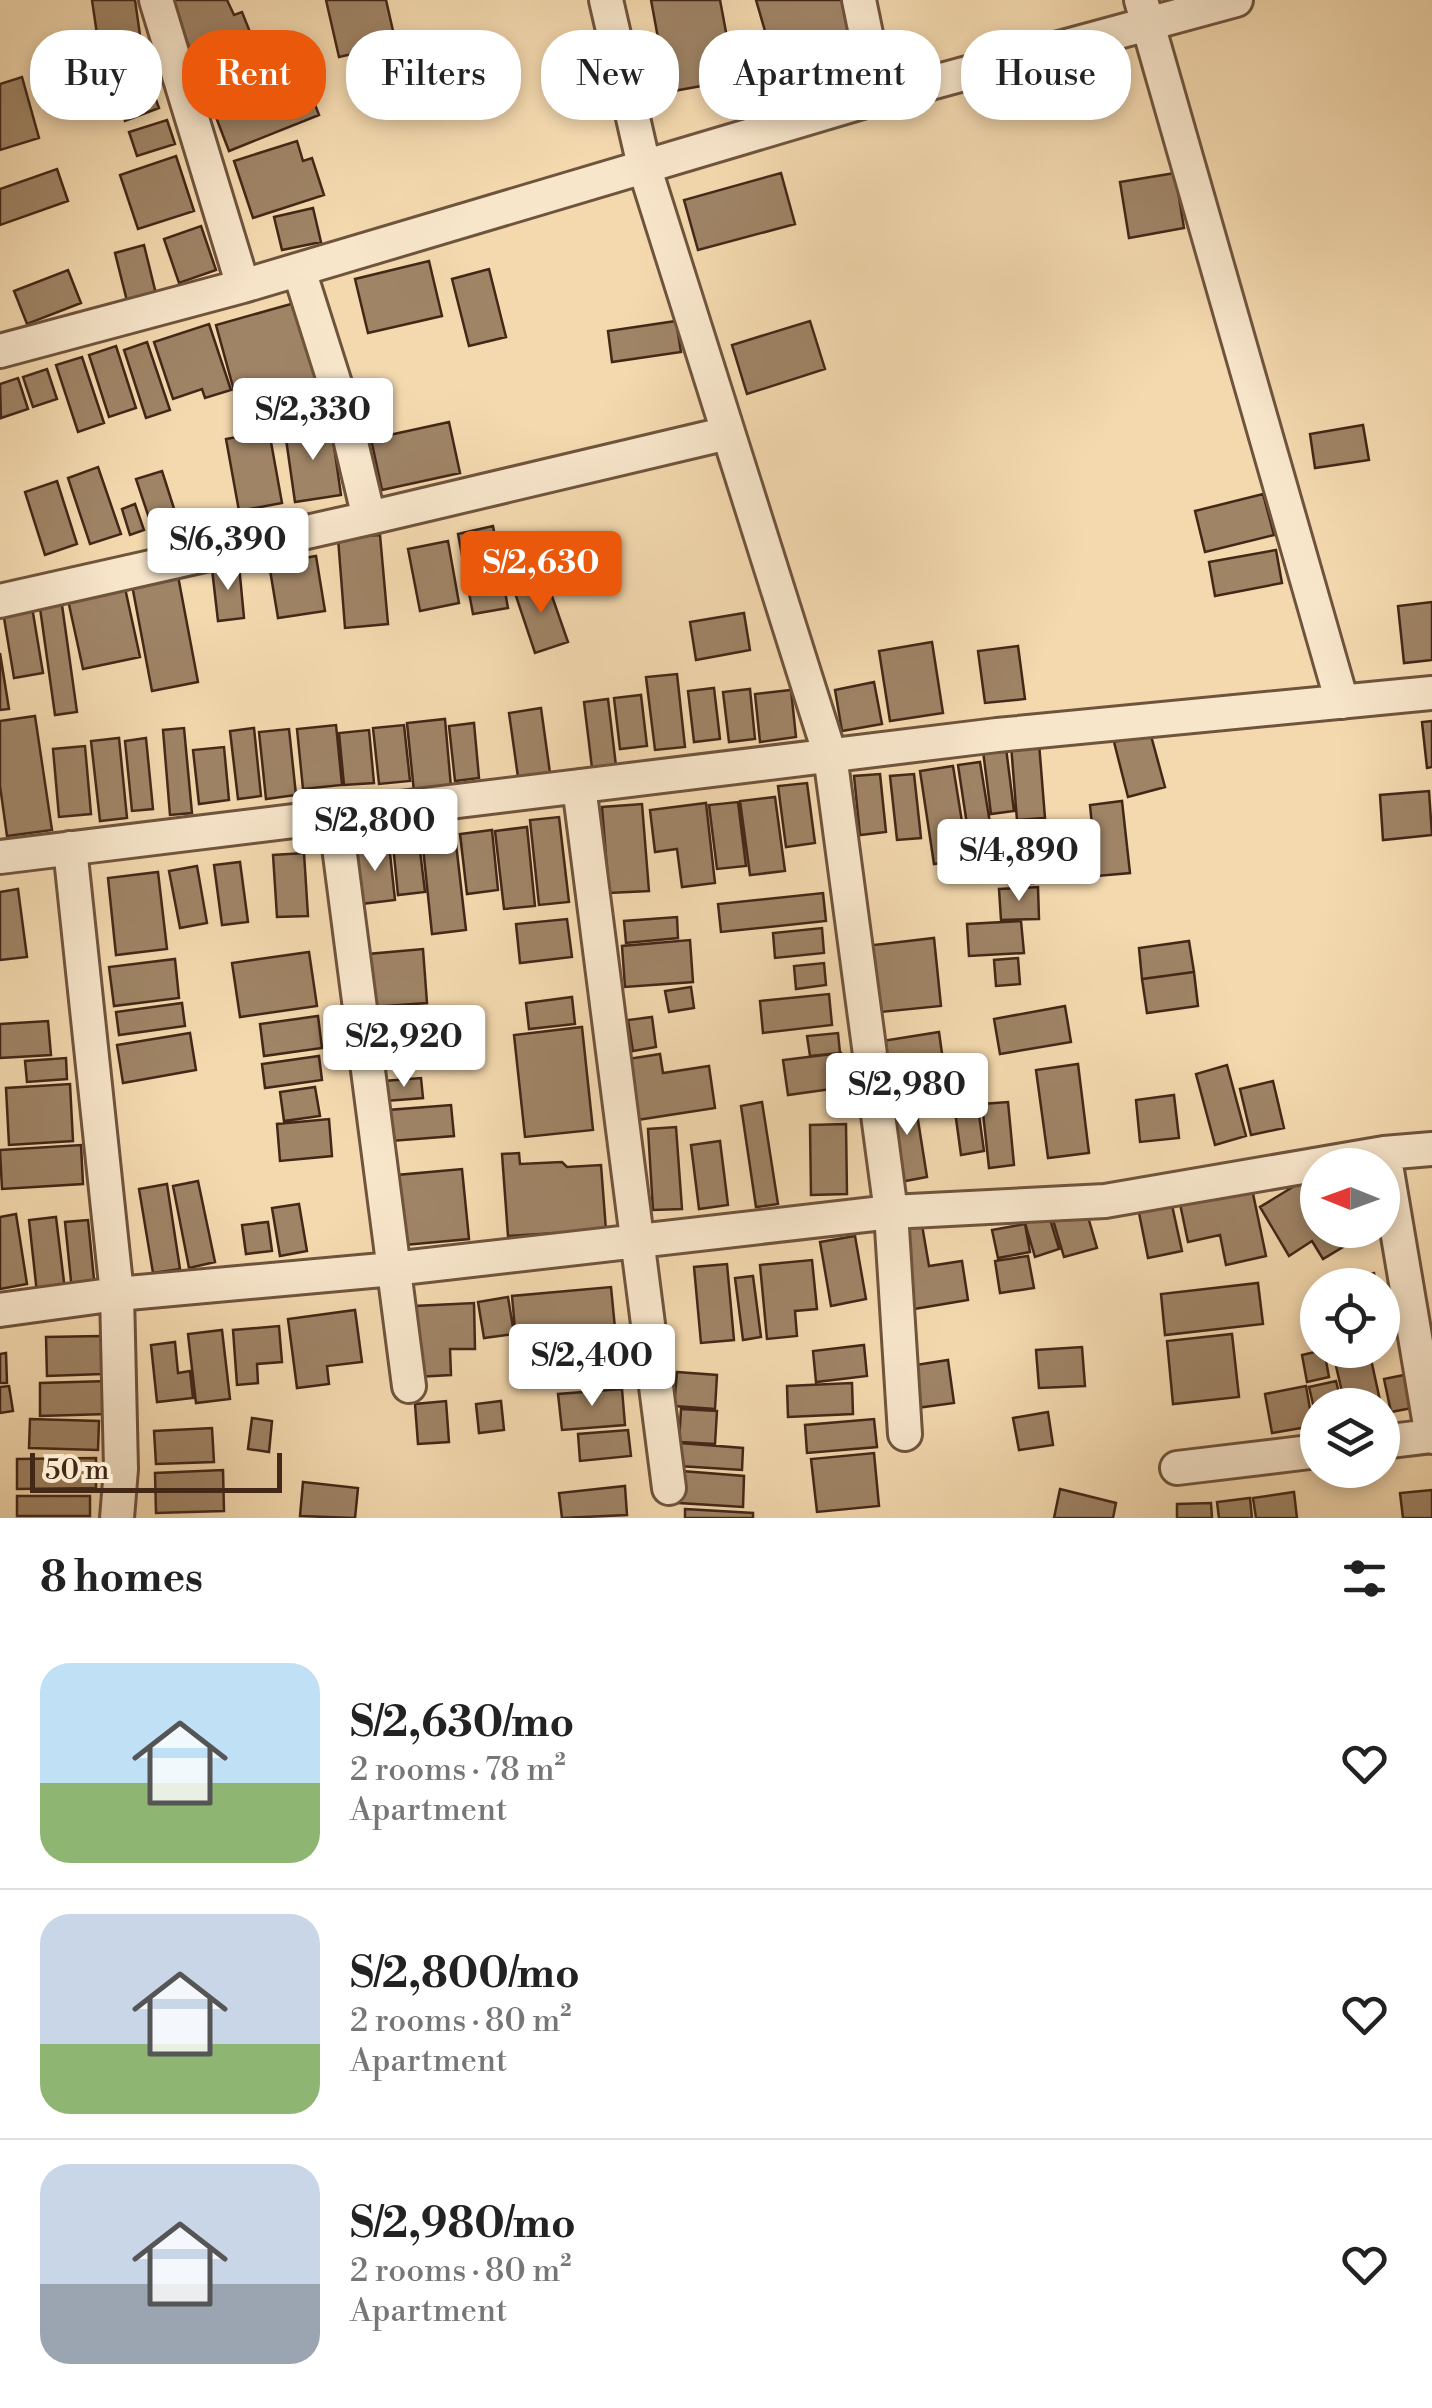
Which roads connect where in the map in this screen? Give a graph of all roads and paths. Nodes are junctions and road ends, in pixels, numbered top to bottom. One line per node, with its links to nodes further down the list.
1 (156, 0): 11 (street)
2 (606, 0): 9 (street)
3 (859, 0): 6 (street)
4 (1236, 0): 5 (street)
5 (1144, 12): 7 (street); 17 (street)
6 (865, 30)
7 (941, 78)
8 (803, 120): 9 (street)
9 (644, 166): 10 (street); 13 (street)
10 (299, 270): 11 (street); 14 (street)
11 (244, 286): 12 (street)
12 (0, 351)
13 (728, 433): 14 (street); 18 (street)
14 (369, 518): 15 (street)
15 (0, 601)
16 (1432, 693): 17 (street)
17 (1342, 702): 18 (street)
18 (830, 755): 19 (street); 26 (street)
19 (578, 786): 20 (street); 27 (street)
20 (334, 816): 21 (street); 29 (street)
21 (70, 848): 22 (street); 30 (street)
22 (0, 857)
23 (1432, 1149): 24 (street)
24 (1400, 1152)
25 (1300, 1167): 26 (street)
26 (891, 1212): 27 (street); 33 (street)
27 (637, 1241): 29 (street); 38 (street)
28 (1400, 1247): 34 (street)
29 (394, 1269): 30 (street); 32 (street)
30 (116, 1294): 31 (street); 39 (street)
31 (0, 1310)
32 (409, 1386)
33 (905, 1434)
34 (1432, 1436): 35 (street)
35 (1400, 1440)
36 (1300, 1452): 37 (street)
37 (1177, 1468)
38 (669, 1488)
39 (117, 1518)

